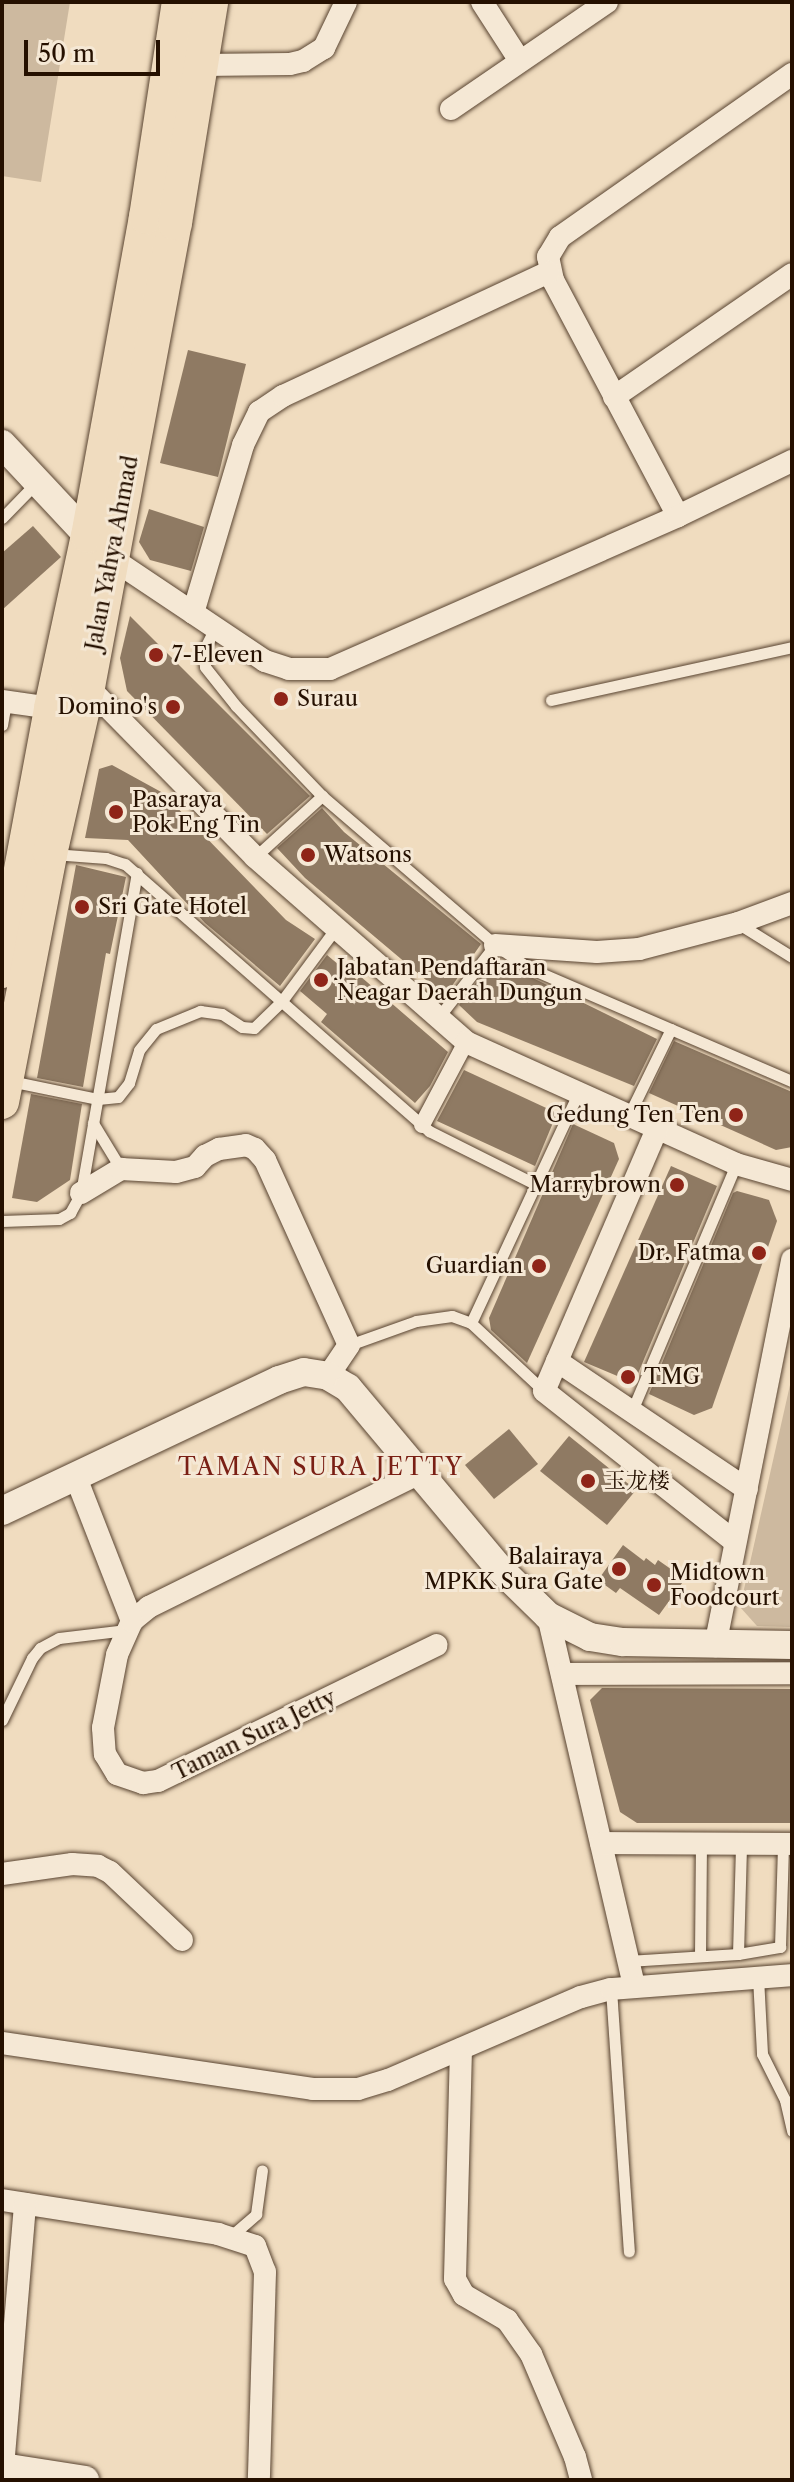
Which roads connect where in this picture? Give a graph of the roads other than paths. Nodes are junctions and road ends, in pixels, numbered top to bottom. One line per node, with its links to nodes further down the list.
1 (179, 2): 18 (main road, Jalan Yahya Ahmad)
2 (211, 2): 7 (main road, Jalan Yahya Ahmad)
3 (346, 2): 7 (street)
4 (482, 2): 6 (street)
5 (607, 2): 6 (street)
6 (520, 61): 9 (street)
7 (202, 65): 18 (main road, Jalan Yahya Ahmad)
8 (792, 74): 10 (street)
9 (451, 109)
10 (549, 272): 12 (street); 19 (street)
11 (792, 274): 12 (street)
12 (614, 397): 16 (street)
13 (2, 444): 15 (street)
14 (792, 461): 16 (street)
15 (37, 482): 17 (lane); 18 (street)
16 (678, 516): 20 (street)
17 (2, 518)
18 (100, 547): 19 (street); 22 (main road, Jalan Yahya Ahmad); 24 (main road, Jalan Yahya Ahmad)
19 (193, 613): 20 (street)
20 (215, 628): 26 (lane)
21 (792, 647): 23 (lane)
22 (88, 687): 27 (main road, Jalan Yahya Ahmad); 28 (street)
23 (551, 700)
24 (51, 708): 25 (street); 35 (main road, Jalan Yahya Ahmad)
25 (3, 710)
26 (322, 796): 28 (lane); 33 (lane)
27 (50, 854): 29 (lane); 41 (main road, Jalan Yahya Ahmad)
28 (255, 857): 32 (street)
29 (137, 873): 36 (lane); 43 (lane)
30 (792, 903): 31 (street)
31 (738, 923): 33 (street); 34 (lane)
32 (336, 928): 36 (lane); 37 (street)
33 (495, 945): 37 (lane); 38 (lane)
34 (792, 957)
35 (2, 971)
36 (281, 1002): 43 (lane); 46 (lane)
37 (438, 1018): 39 (street)
38 (671, 1029): 40 (lane); 44 (lane)
39 (466, 1042): 42 (street); 46 (street)
40 (792, 1081)
41 (4, 1091): 43 (lane)
42 (578, 1094): 44 (street); 51 (lane)
43 (98, 1099): 45 (lane)
44 (628, 1117): 47 (street)
45 (93, 1123): 49 (lane); 52 (lane)
46 (422, 1125): 51 (lane)
47 (657, 1129): 48 (street); 57 (street)
48 (736, 1164): 50 (street); 60 (lane)
49 (121, 1169): 52 (street); 56 (street)
50 (792, 1180)
51 (537, 1185): 55 (lane)
52 (81, 1193): 53 (lane)
53 (2, 1221)
54 (791, 1271): 63 (street)
55 (471, 1323): 56 (lane); 59 (lane)
56 (349, 1345): 58 (street)
57 (557, 1361): 59 (street); 60 (street)
58 (328, 1376): 61 (street); 62 (street)
59 (544, 1391): 65 (street)
60 (631, 1413): 63 (street)
61 (422, 1472): 66 (street); 67 (street)
62 (75, 1475): 64 (street); 67 (street)
63 (747, 1489): 65 (street)
64 (2, 1511)
65 (735, 1542): 70 (street)
66 (548, 1616): 70 (street); 72 (street)
67 (130, 1625): 68 (street, Taman Sura Jetty); 73 (lane)
68 (437, 1645)
69 (792, 1645): 70 (street)
70 (715, 1646)
71 (792, 1673): 72 (street)
72 (562, 1674): 74 (street)
73 (2, 1720)
74 (601, 1843): 75 (street); 82 (street)
75 (701, 1844): 76 (street); 81 (lane)
76 (741, 1844): 77 (street); 80 (lane)
77 (787, 1844): 80 (lane)
78 (2, 1874): 79 (street)
79 (182, 1940)
80 (738, 1954): 81 (lane)
81 (700, 1956): 82 (lane)
82 (628, 1961): 85 (street)
83 (792, 1975): 84 (street)
84 (758, 1977): 85 (street); 88 (lane)
85 (623, 1987): 87 (street); 93 (lane)
86 (2, 2043): 87 (street)
87 (461, 2049): 97 (street)
88 (792, 2131)
89 (262, 2170): 92 (lane)
90 (2, 2200): 91 (street)
91 (25, 2204): 92 (street); 94 (street)
92 (230, 2237): 96 (street)
93 (629, 2251)
94 (2, 2467): 95 (street)
95 (85, 2480)
96 (259, 2480)
97 (581, 2480)

